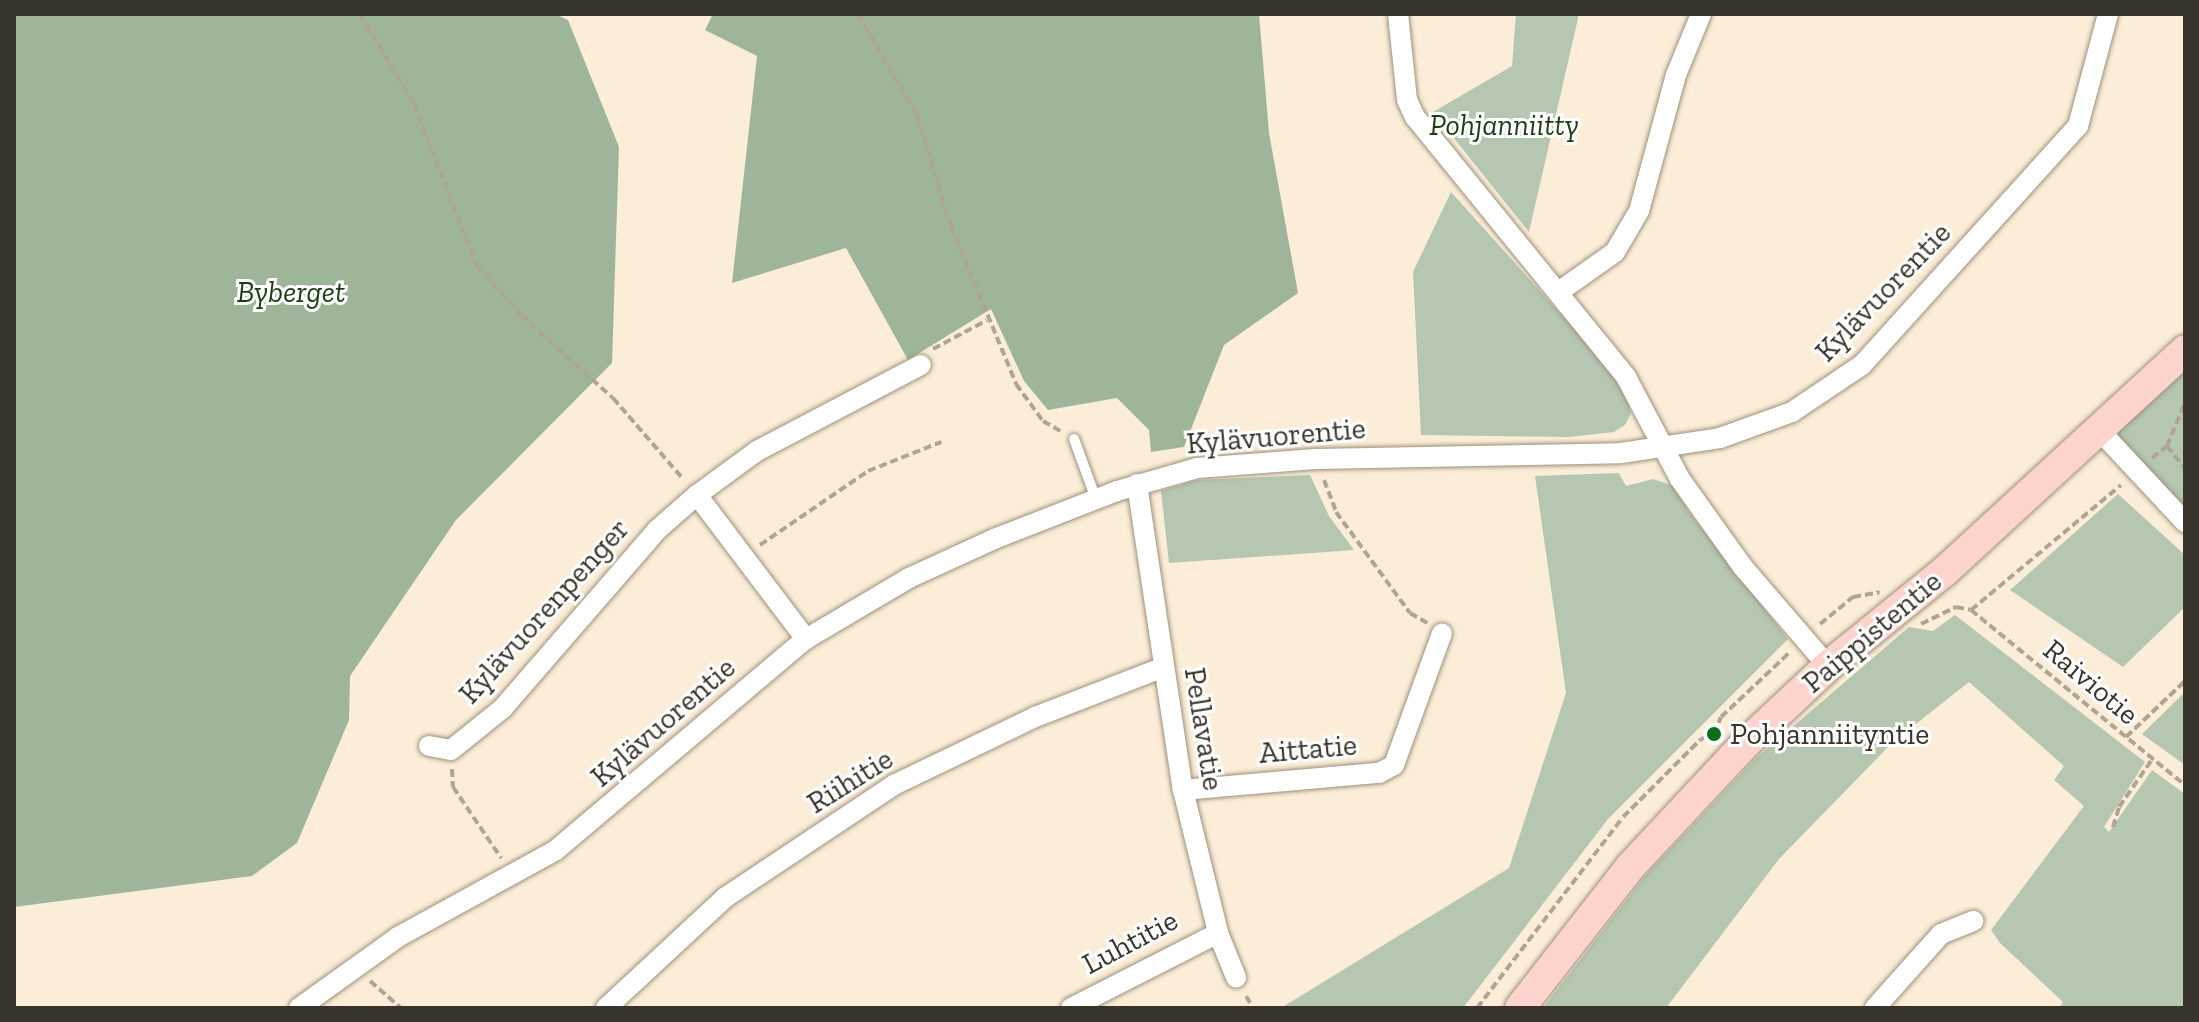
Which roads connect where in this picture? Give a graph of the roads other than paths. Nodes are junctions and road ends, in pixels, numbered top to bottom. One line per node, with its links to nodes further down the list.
1 (1398, 14): 4 (street)
2 (1701, 14): 4 (street)
3 (2108, 14): 9 (street, Kylävuorentie)
4 (1560, 291): 9 (street)
5 (2185, 350): 7 (street, Paippistentie)
6 (921, 365): 11 (street, Kylävuorenpenger)
7 (2100, 431): 13 (street); 16 (street, Paippistentie)
8 (1074, 439): 12 (lane)
9 (1663, 443): 10 (street, Kylävuorentie); 16 (street)
10 (1137, 484): 12 (street, Kylävuorentie); 17 (street, Pellavatie)
11 (697, 495): 15 (street); 18 (street, Kylävuorenpenger)
12 (1096, 499): 15 (street, Kylävuorentie)
13 (2185, 522)
14 (1442, 633): 19 (street, Aittatie)
15 (806, 639): 23 (street, Kylävuorentie)
16 (1828, 666): 26 (street, Paippistentie)
17 (1164, 667): 19 (street, Pellavatie); 24 (street, Riihitie)
18 (429, 746)
19 (1183, 790): 21 (street, Pellavatie)
20 (1973, 921): 27 (street)
21 (1218, 933): 22 (street, Pellavatie); 25 (street, Luhtitie)
22 (1236, 977)
23 (299, 1008)
24 (606, 1008)
25 (1071, 1008)
26 (1520, 1008)
27 (1875, 1008)

